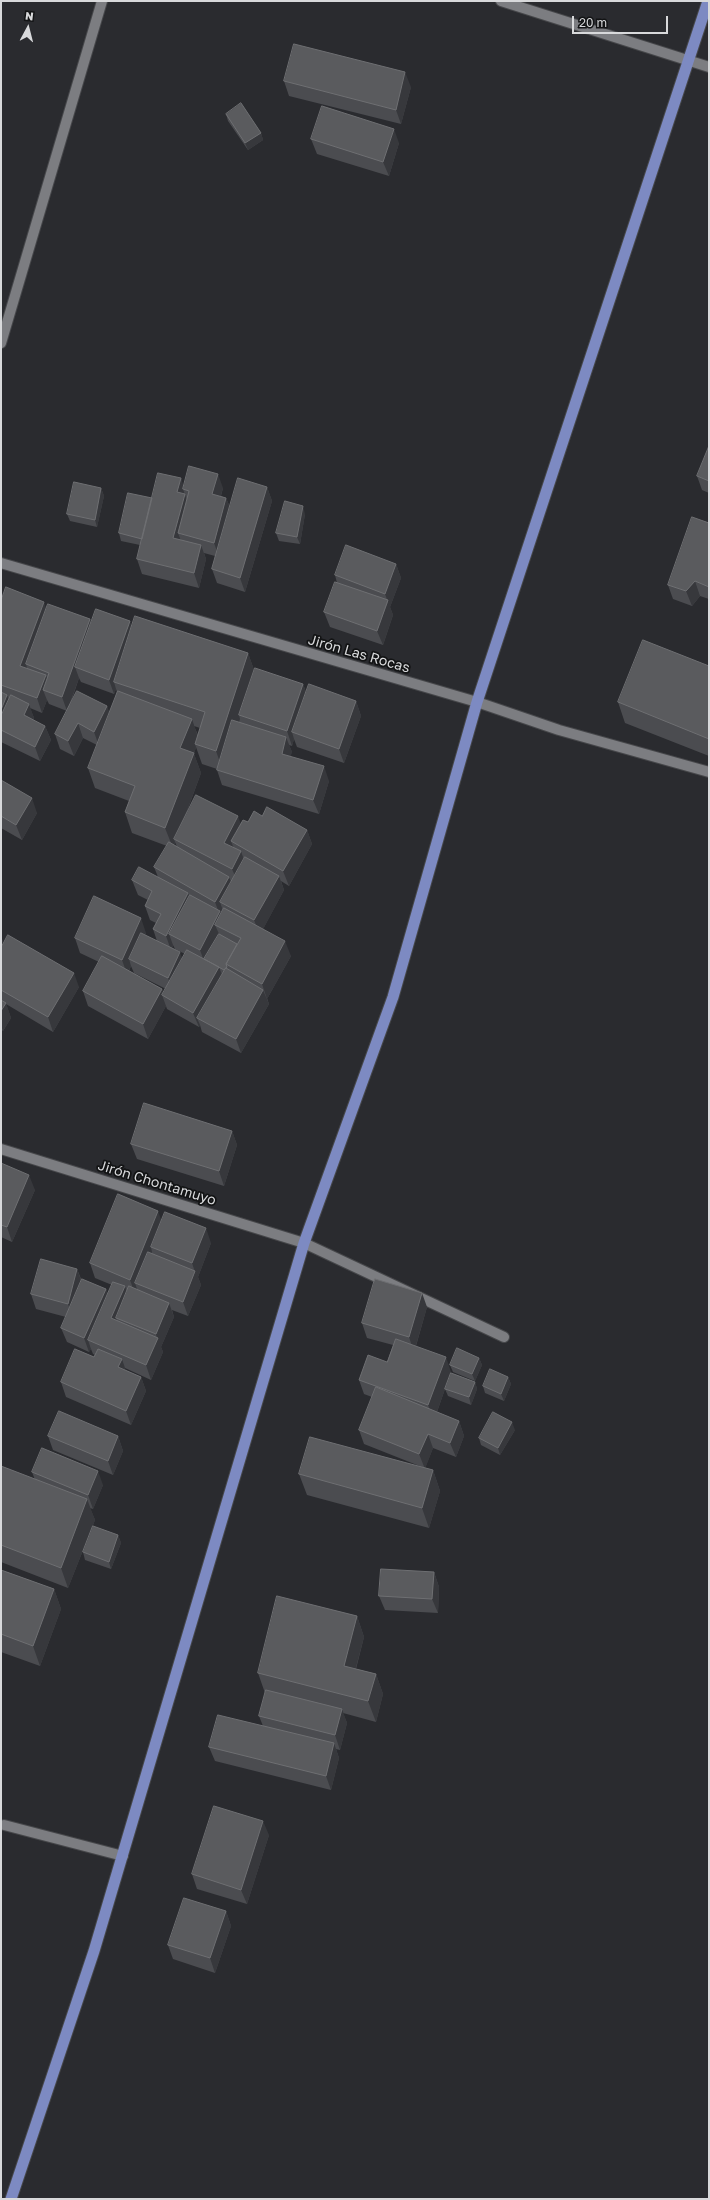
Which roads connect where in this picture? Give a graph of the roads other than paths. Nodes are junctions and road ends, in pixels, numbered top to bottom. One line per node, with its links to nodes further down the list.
1 (102, 1): 6 (street)
2 (501, 1): 4 (street)
3 (708, 1): 4 (highway)
4 (689, 60): 5 (street); 8 (highway)
5 (709, 67)
6 (1, 343)
7 (1, 563): 8 (street, Jirón Las Rocas)
8 (477, 702): 9 (street, Jirón Las Rocas); 11 (highway)
9 (709, 772)
10 (1, 1149): 11 (street, Jirón Chontamuyo)
11 (304, 1243): 12 (street, Jirón Chontamuyo); 14 (highway)
12 (504, 1337)
13 (4, 1825): 14 (street)
14 (123, 1856): 15 (highway)
15 (11, 2199)

